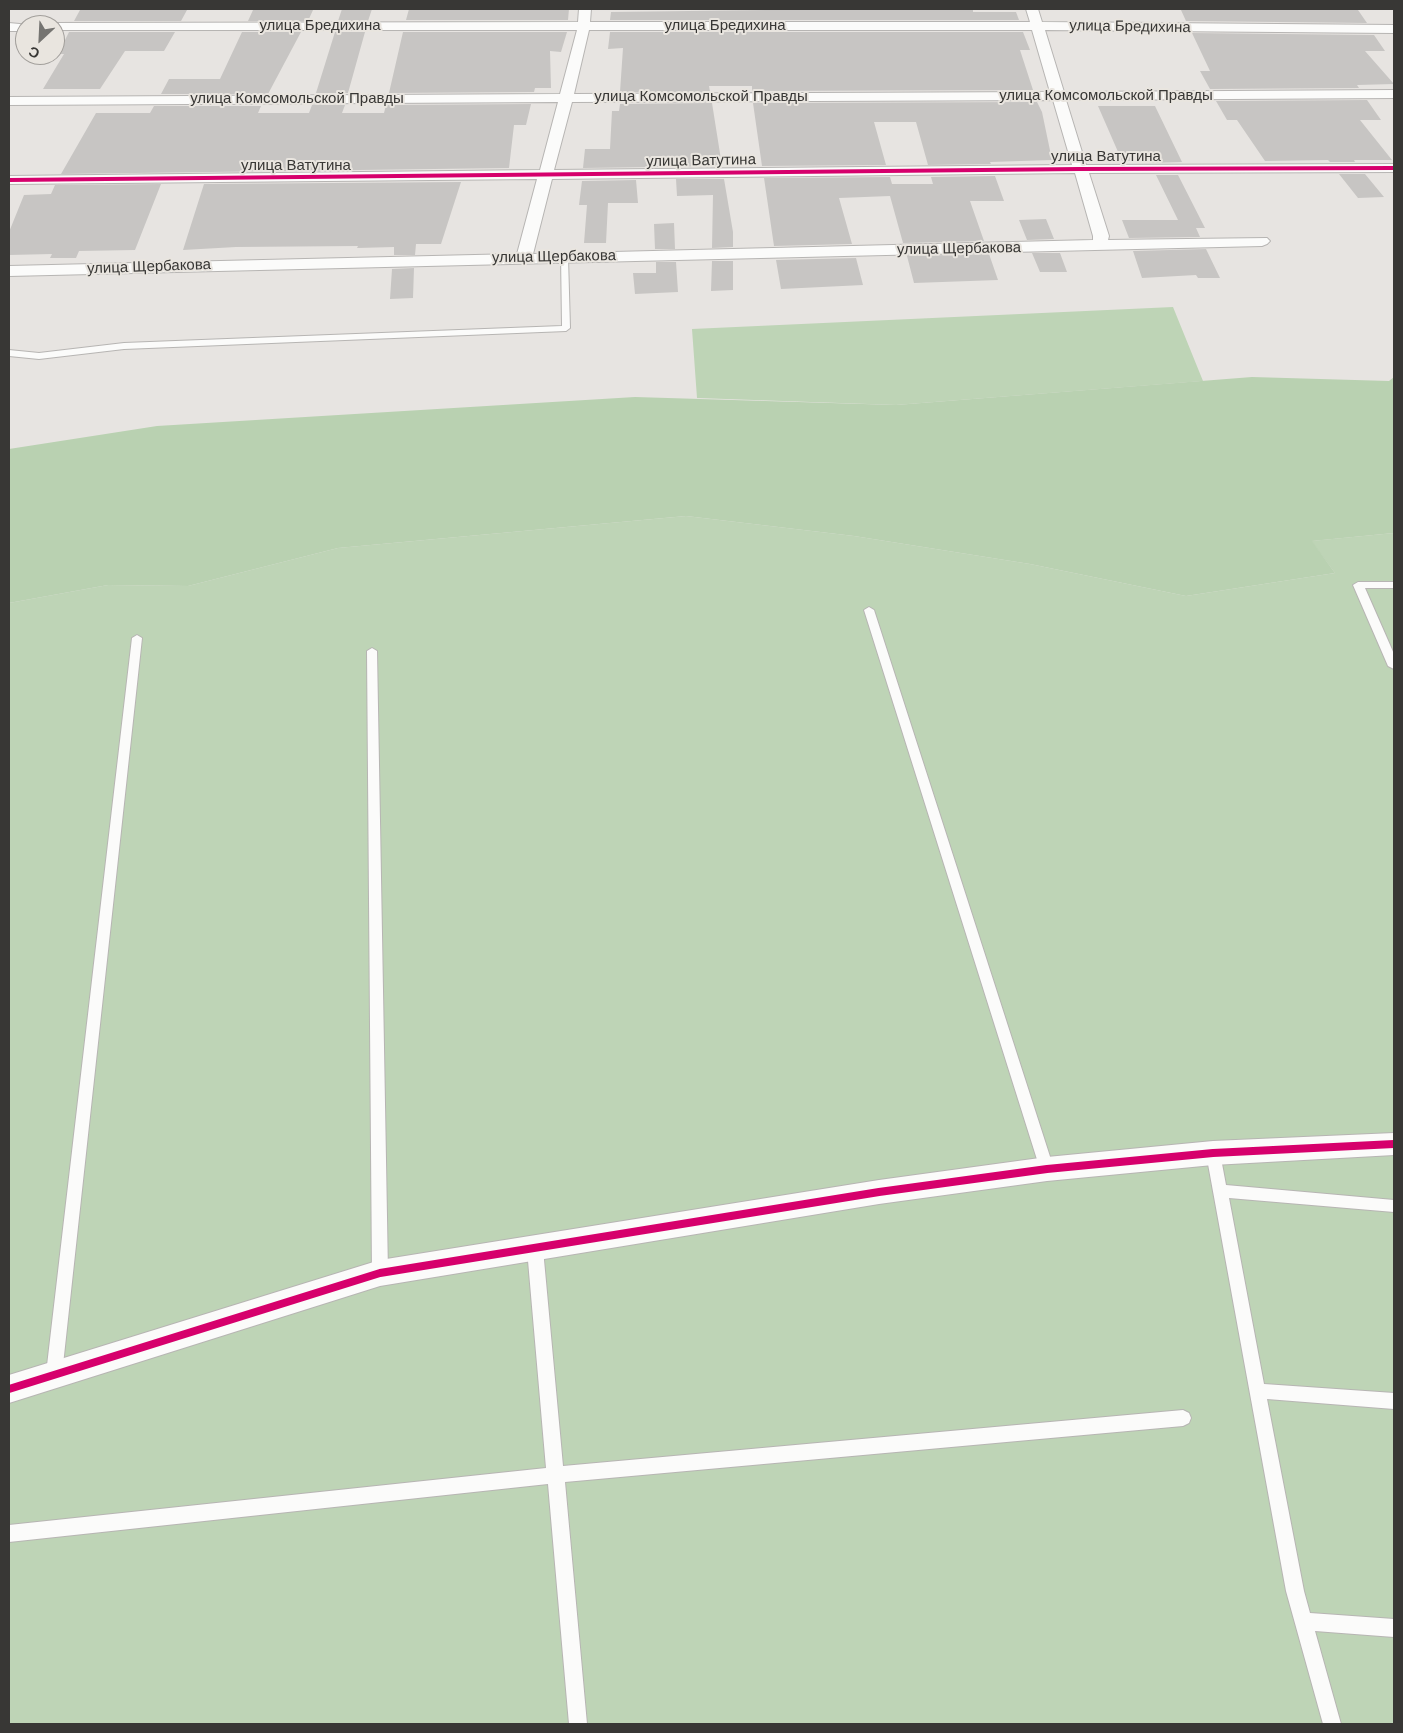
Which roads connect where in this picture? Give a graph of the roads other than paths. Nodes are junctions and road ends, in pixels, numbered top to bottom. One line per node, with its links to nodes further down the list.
1 (585, 9): 4 (street)
2 (1032, 9): 5 (street)
3 (65, 26): 4 (street, улица Бредихина)
4 (584, 26): 5 (street, улица Бредихина); 9 (street)
5 (1036, 26): 6 (street, улица Бредихина); 8 (street)
6 (1394, 30)
7 (1394, 94): 8 (street, улица Комсомольской Правды)
8 (1058, 97): 9 (street, улица Комсомольской Правды); 12 (street)
9 (566, 98): 10 (street, улица Комсомольской Правды); 13 (street)
10 (9, 101)
11 (1394, 168): 12 (street, улица Ватутина)
12 (1079, 169): 13 (street, улица Ватутина); 16 (street)
13 (545, 176): 14 (street, улица Ватутина); 17 (street)
14 (9, 180)
15 (1262, 241): 16 (street, улица Щербакова)
16 (1100, 246): 18 (street, улица Щербакова)
17 (524, 257): 18 (street, улица Щербакова); 19 (street, улица Щербакова)
18 (564, 257): 20 (lane)
19 (9, 271)
20 (9, 353)
21 (1394, 585): 25 (lane)
22 (869, 610): 28 (lane)
23 (137, 638): 33 (lane)
24 (372, 651): 32 (lane)
25 (1394, 666)
26 (1394, 1144): 27 (street)
27 (1213, 1152): 28 (street); 29 (lane)
28 (1048, 1170): 31 (street)
29 (1220, 1191): 30 (lane); 35 (lane)
30 (1394, 1206)
31 (535, 1249): 32 (street); 38 (lane)
32 (380, 1273): 33 (street)
33 (54, 1374): 34 (street)
34 (9, 1389)
35 (1258, 1391): 36 (lane); 40 (lane)
36 (1394, 1401)
37 (1183, 1418): 38 (lane)
38 (556, 1475): 39 (lane); 42 (lane)
39 (9, 1534)
40 (1303, 1621): 41 (lane); 43 (lane)
41 (1394, 1628)
42 (578, 1724)
43 (1332, 1724)

